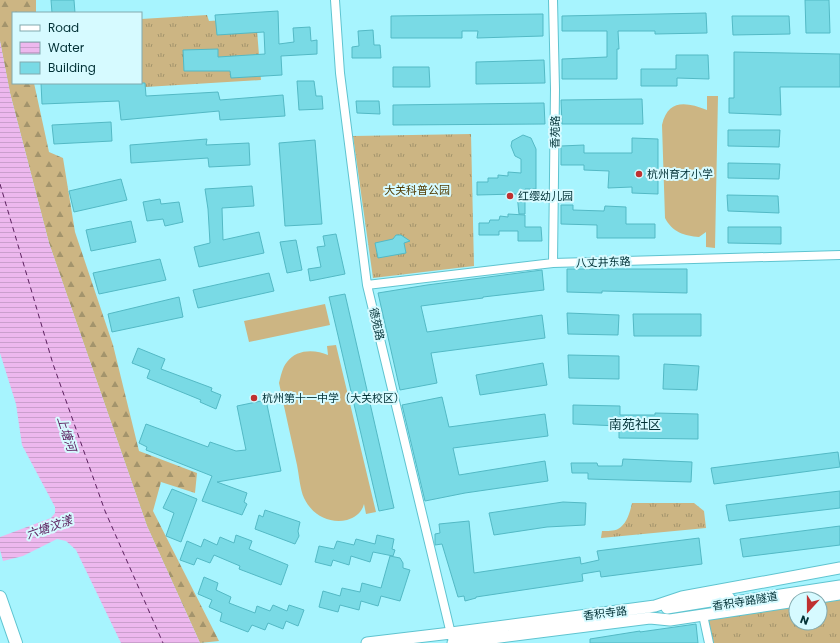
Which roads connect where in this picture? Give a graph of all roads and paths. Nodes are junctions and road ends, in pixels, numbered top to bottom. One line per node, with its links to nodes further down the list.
1 (334, 0): 5 (street, 德苑路)
2 (553, 0): 4 (street, 香苑路)
3 (840, 255): 4 (street, 八丈井东路)
4 (553, 263): 5 (street, 八丈井东路)
5 (368, 285): 16 (street, 德苑路)
6 (840, 568): 13 (main road, 香积寺路)
7 (840, 580): 13 (main road, 香积寺路隧道)
8 (840, 586): 15 (main road, 香积寺路隧道)
9 (840, 594): 10 (main road)
10 (828, 596)
11 (0, 597): 17 (main road)
12 (788, 602): 14 (main road, 香积寺路)
13 (655, 606): 16 (main road, 香积寺路)
14 (703, 615): 15 (main road, 香积寺路); 19 (street)
15 (650, 618): 16 (main road, 香积寺路)
16 (452, 638): 18 (main road, 香积寺路)
17 (16, 643)
18 (367, 643)
19 (709, 643)

